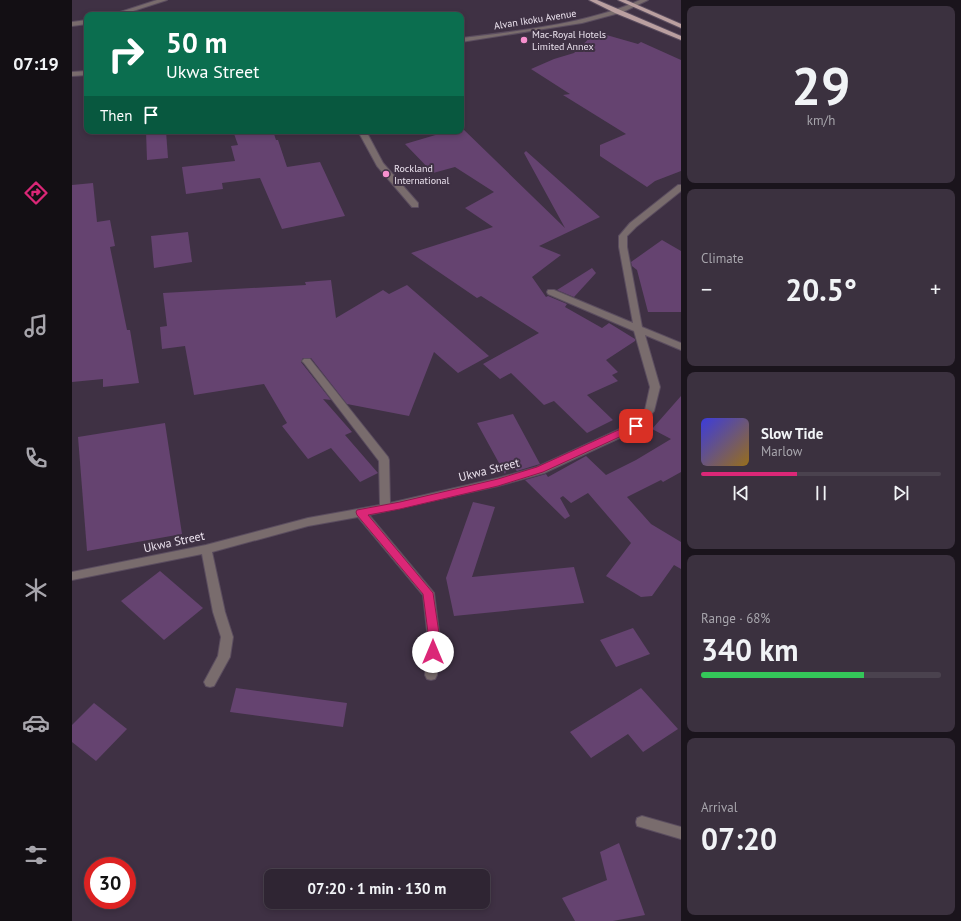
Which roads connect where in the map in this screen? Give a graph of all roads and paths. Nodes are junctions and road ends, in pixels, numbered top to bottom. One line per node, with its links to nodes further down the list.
1 (164, 0): 6 (street)
2 (592, 0): 7 (main road)
3 (622, 0): 5 (main road)
4 (645, 0): 5 (street, Alvan Ikoku Avenue)
5 (634, 6): 7 (street, Alvan Ikoku Avenue); 10 (main road)
6 (124, 12)
7 (617, 12): 11 (main road); 12 (street, Alvan Ikoku Avenue)
8 (84, 22): 9 (street)
9 (72, 24)
10 (681, 26)
11 (681, 38)
12 (464, 40)
13 (84, 73): 14 (street)
14 (72, 74)
15 (364, 134): 17 (street)
16 (681, 187): 19 (street, Ukwa Street)
17 (415, 205)
18 (551, 292): 19 (street)
19 (638, 328): 20 (street); 22 (street, Ukwa Street)
20 (681, 347)
21 (306, 362): 22 (street)
22 (385, 508): 23 (street, Ukwa Street)
23 (360, 512): 24 (street, Ukwa Street); 26 (street)
24 (206, 549): 25 (street, Ukwa Street); 27 (street)
25 (72, 576)
26 (431, 675)
27 (210, 682)
28 (642, 822): 29 (street)
29 (681, 833)

